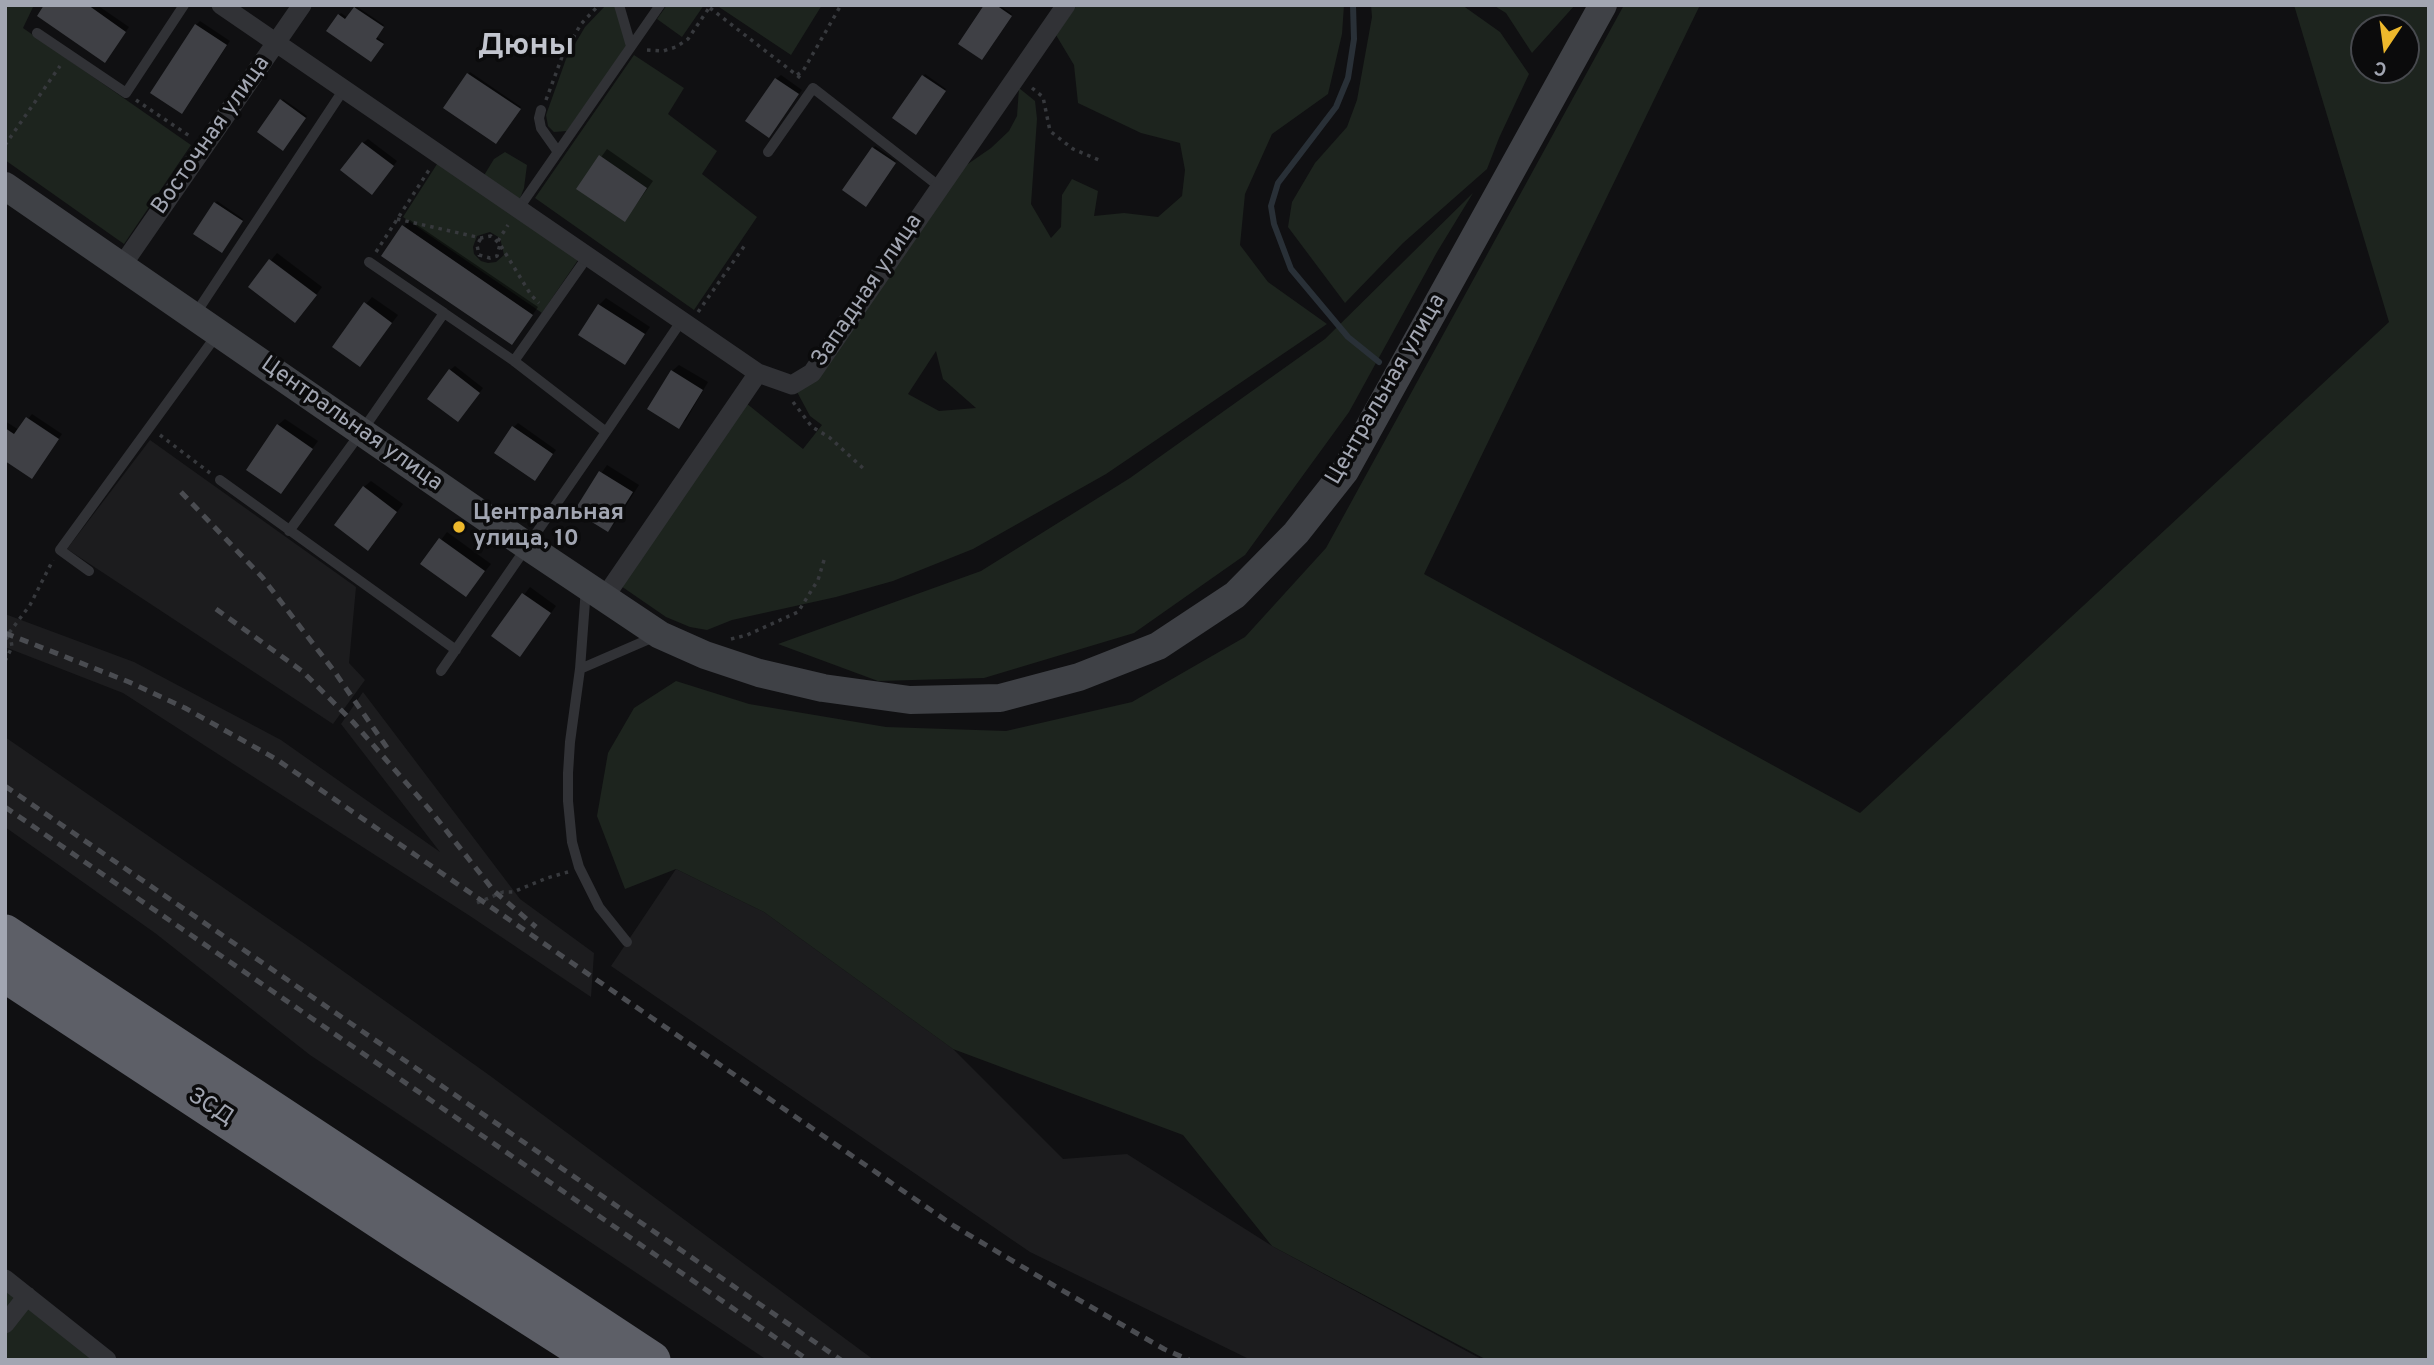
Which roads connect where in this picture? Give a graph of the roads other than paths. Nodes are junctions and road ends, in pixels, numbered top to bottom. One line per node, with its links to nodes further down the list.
1 (184, 5): 8 (lane)
2 (221, 5): 9 (street)
3 (302, 5): 9 (street, Восточная улица)
4 (618, 5): 10 (lane)
5 (660, 5): 10 (lane)
6 (1066, 5): 16 (street, Западная улица)
7 (1603, 5): 34 (main road, Центральная улица)
8 (37, 33)
9 (276, 43): 11 (street); 20 (street, Восточная улица)
10 (631, 46): 13 (lane)
11 (344, 89): 17 (street); 22 (lane)
12 (541, 110): 13 (lane)
13 (558, 152): 17 (lane)
14 (768, 152): 16 (lane)
15 (5, 186): 20 (main road, Центральная улица)
16 (940, 187): 26 (street, Западная улица)
17 (519, 208): 18 (street)
18 (589, 256): 23 (street); 25 (lane)
19 (369, 262): 21 (lane)
20 (121, 267): 22 (main road, Центральная улица)
21 (444, 313): 25 (lane); 27 (lane)
22 (194, 316): 24 (main road, Центральная улица)
23 (685, 322): 26 (street); 28 (lane)
24 (218, 333): 27 (main road, Центральная улица); 32 (lane)
25 (514, 361): 28 (lane)
26 (758, 373): 33 (street)
27 (362, 431): 30 (lane); 31 (main road, Центральная улица)
28 (606, 432): 31 (lane)
29 (220, 480): 30 (lane)
30 (289, 531): 35 (lane)
31 (527, 546): 33 (main road, Центральная улица); 35 (lane)
32 (89, 570)
33 (595, 592): 34 (main road, Центральная улица); 36 (lane)
34 (660, 635): 36 (lane)
35 (456, 650): 37 (lane)
36 (580, 669): 39 (lane)
37 (441, 671)
38 (5, 933): 46 (highway)
39 (627, 942)
40 (5, 974): 45 (highway, ЗСД)
41 (5, 1279): 42 (street)
42 (27, 1296): 43 (street); 44 (street)
43 (5, 1324)
44 (107, 1360)
45 (597, 1360)
46 (652, 1360)

